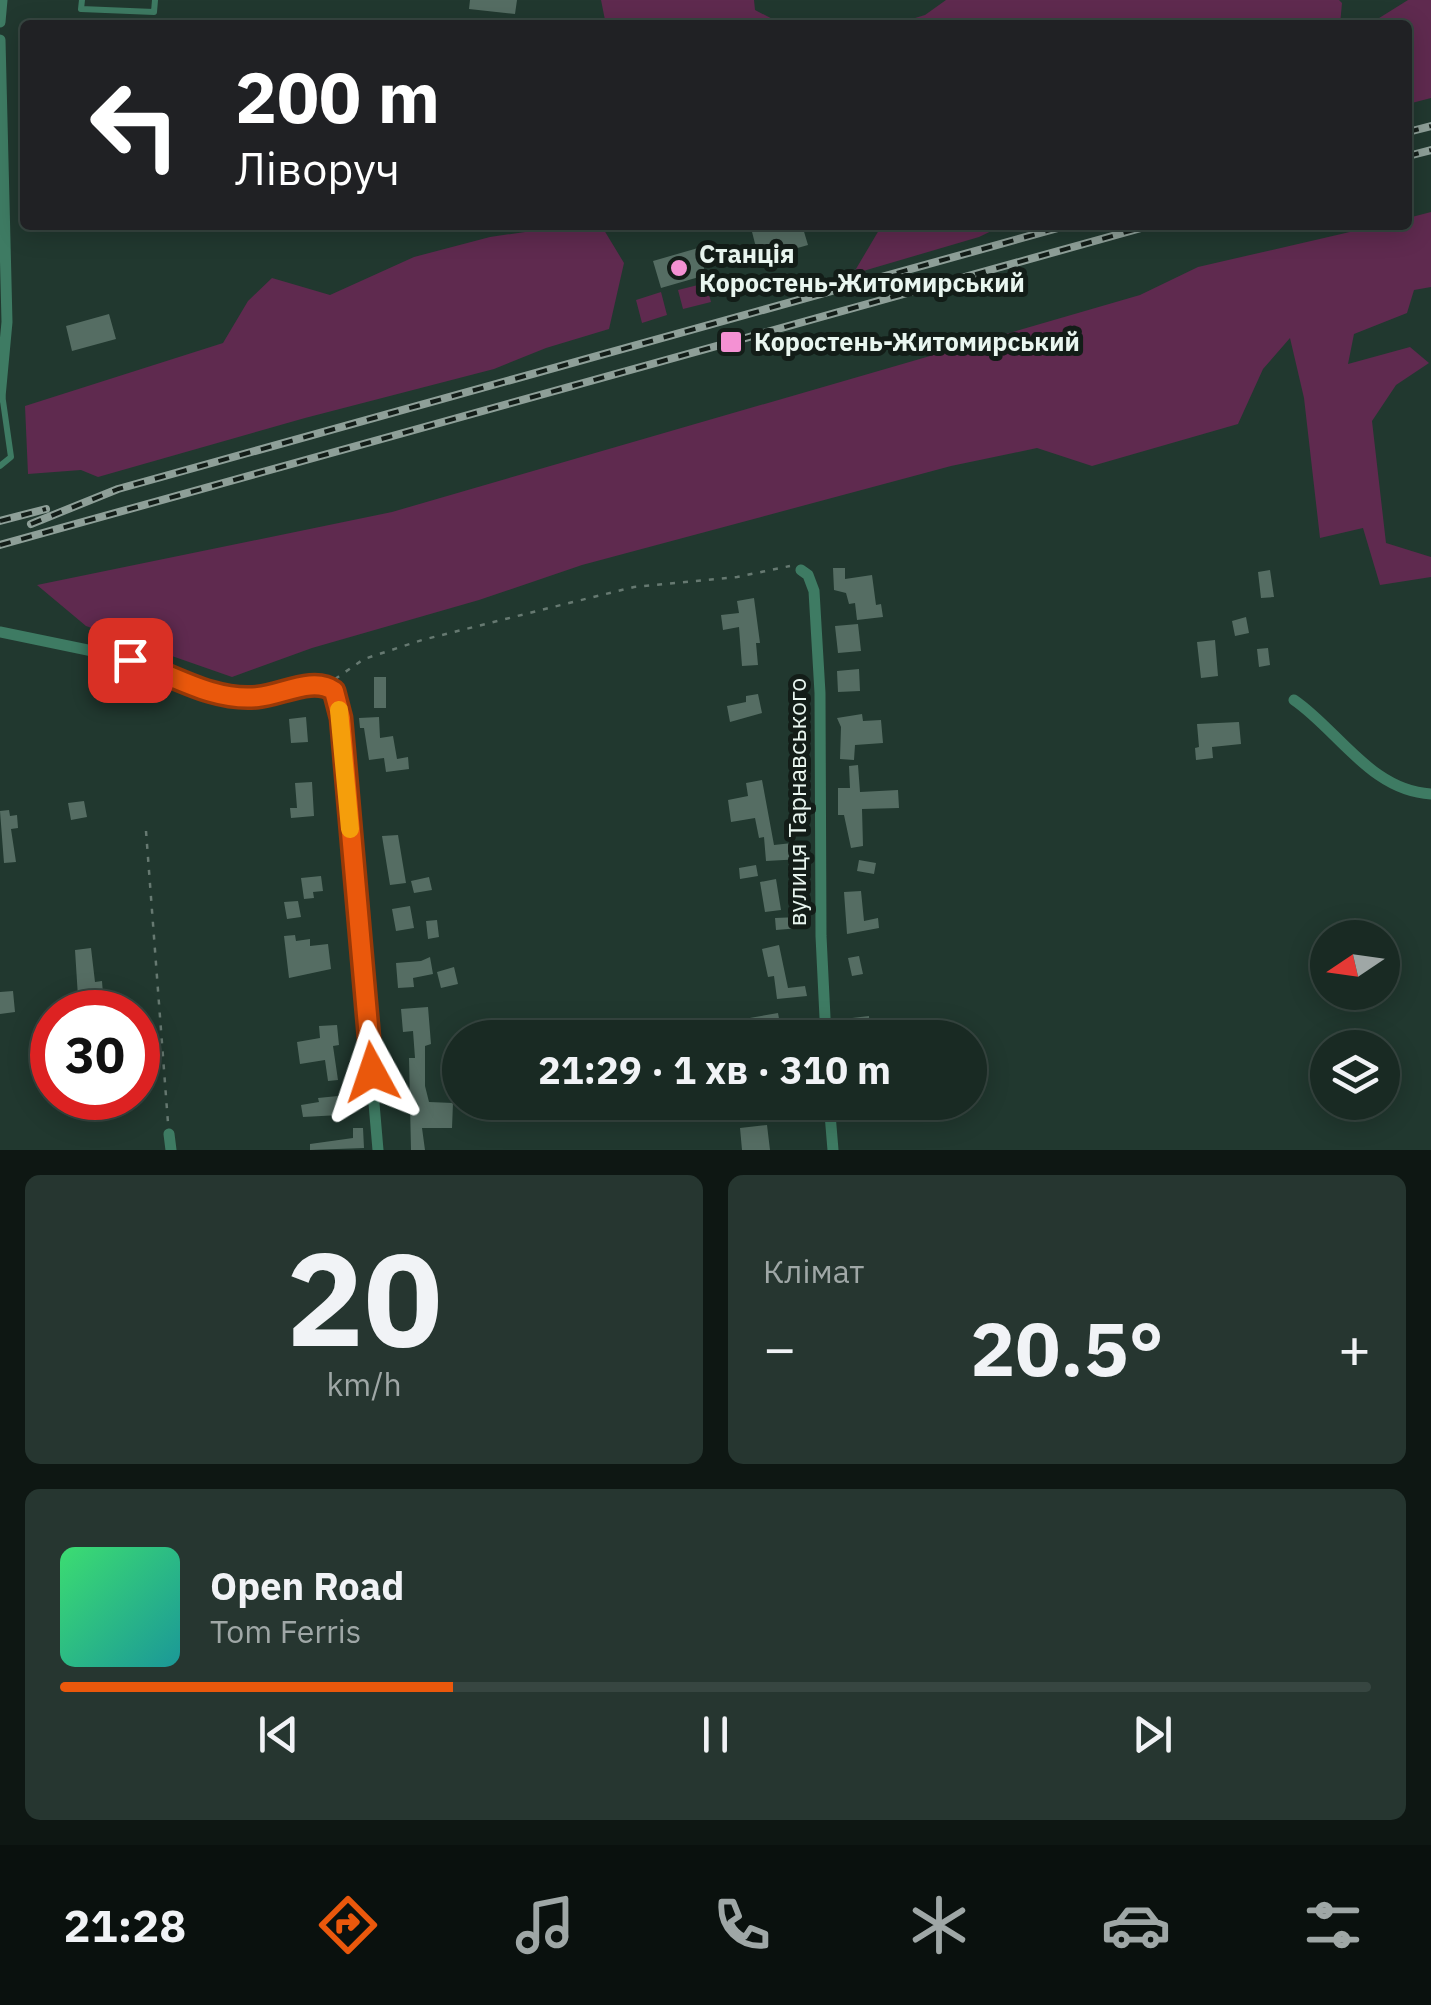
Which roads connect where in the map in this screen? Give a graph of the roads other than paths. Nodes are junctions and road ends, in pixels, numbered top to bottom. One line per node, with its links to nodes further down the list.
1 (2, 0): 4 (street)
2 (82, 0): 3 (lane)
3 (155, 0)
4 (0, 22)
5 (0, 40): 6 (street)
6 (1, 390): 7 (lane)
7 (0, 466)
8 (801, 570): 12 (street, вулиця Тарнавського)
9 (0, 632): 16 (street)
10 (1294, 700): 11 (street)
11 (1431, 794)
12 (825, 1020)
13 (830, 1120): 17 (street)
14 (169, 1134): 15 (street)
15 (170, 1150)
16 (378, 1150)
17 (833, 1150)

